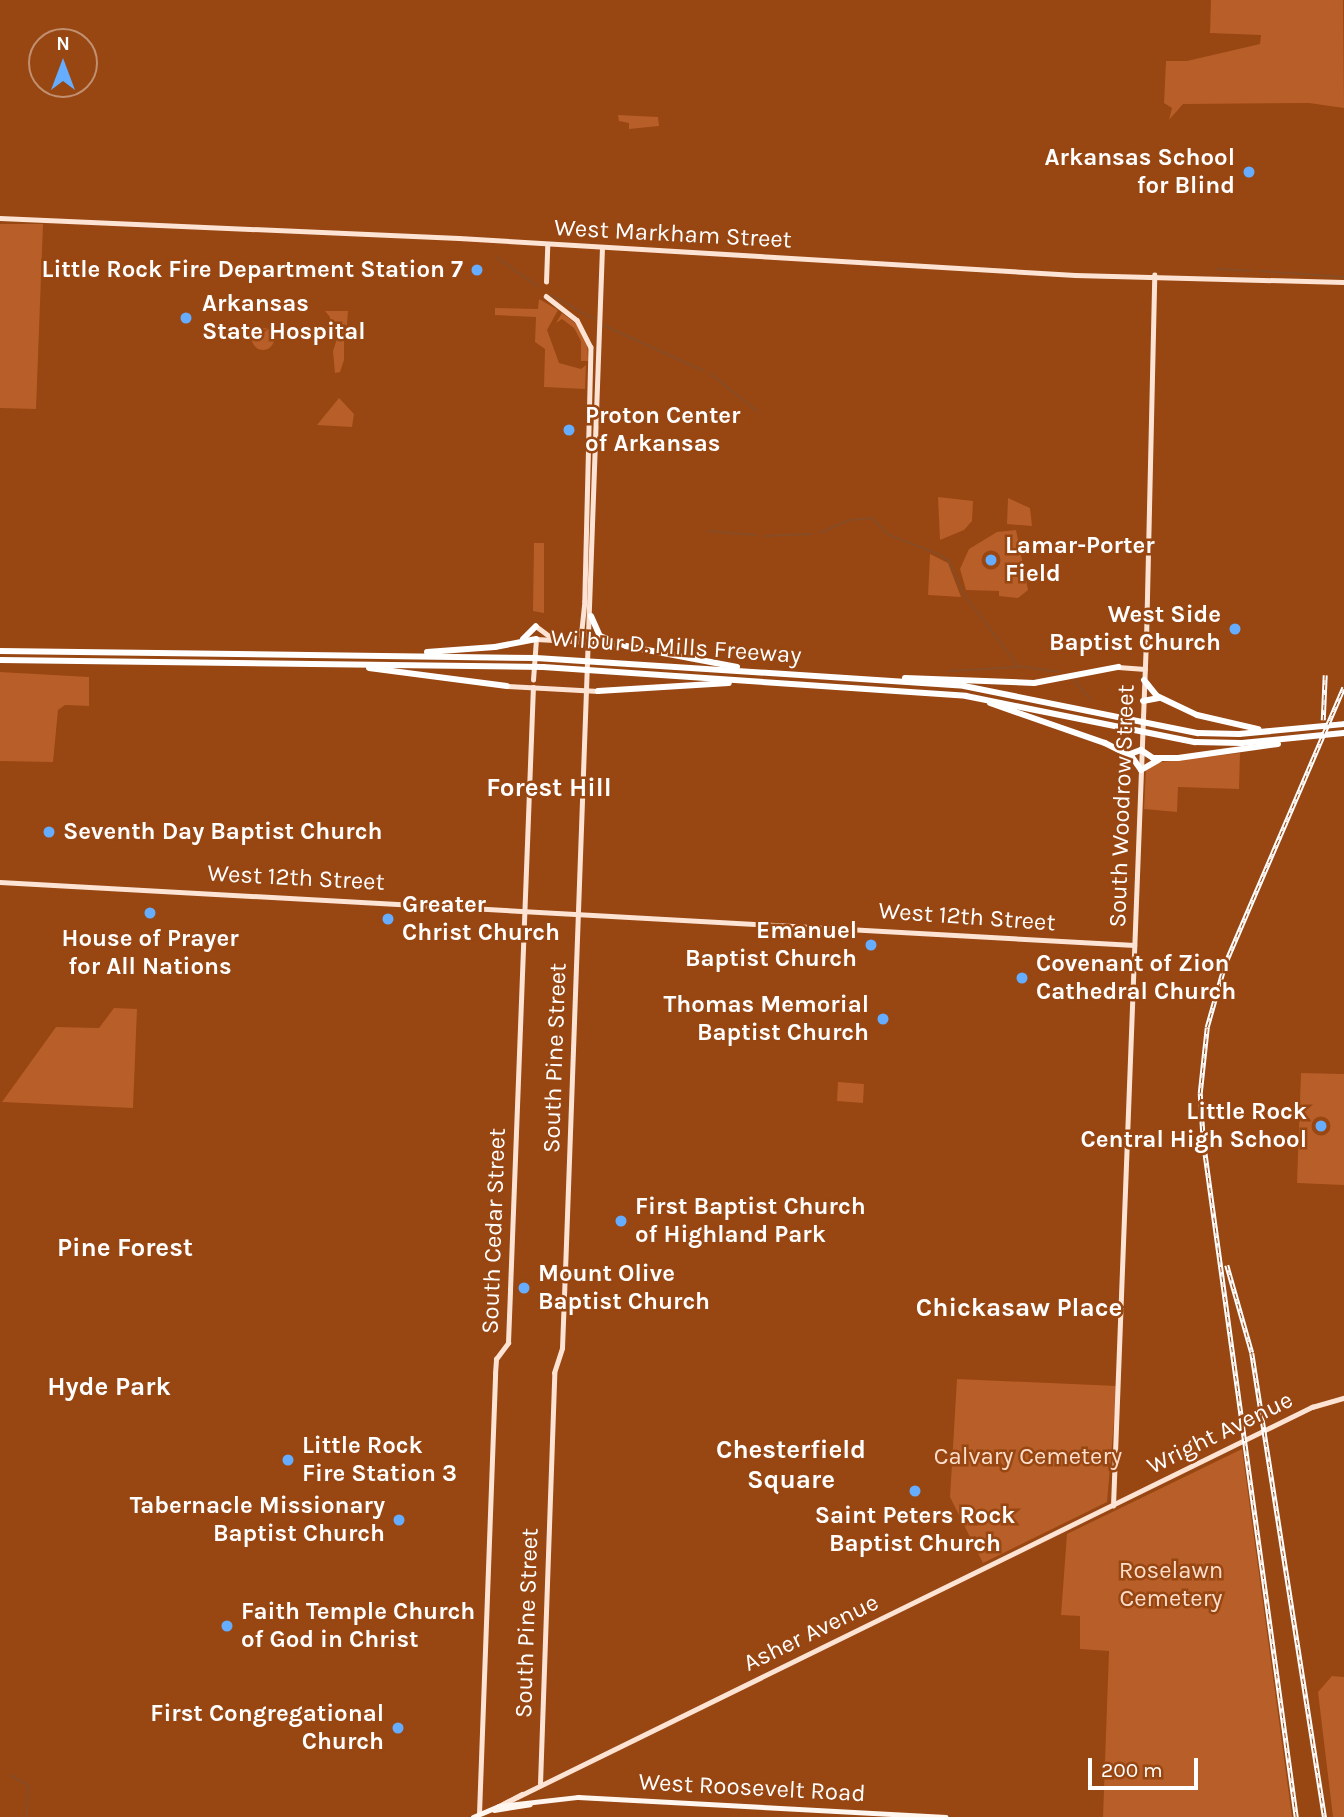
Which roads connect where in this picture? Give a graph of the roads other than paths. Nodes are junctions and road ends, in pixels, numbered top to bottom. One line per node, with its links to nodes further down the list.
1 (0, 218): 2 (main road, West Markham Street)
2 (547, 245): 3 (main road, West Markham Street); 5 (main road)
3 (602, 248): 4 (main road, West Markham Street); 8 (main road, South Pine Street)
4 (1154, 275): 6 (main road, West Markham Street); 21 (main road, South Woodrow Street)
5 (546, 282)
6 (1344, 282)
7 (546, 296): 12 (main road)
8 (591, 616): 14 (main road, South Pine Street); 15 (highway)
9 (536, 626): 11 (main road); 13 (highway)
10 (536, 639): 11 (main road); 13 (highway); 24 (main road)
11 (556, 640): 12 (main road)
12 (573, 641): 14 (main road)
13 (515, 643): 17 (highway)
14 (590, 645): 15 (highway); 29 (main road, South Pine Street)
15 (626, 646): 22 (highway)
16 (0, 651): 17 (highway, Wilbur D. Mills Freeway)
17 (365, 655): 22 (highway, Wilbur D. Mills Freeway)
18 (0, 660): 19 (highway, Wilbur D. Mills Freeway)
19 (332, 664): 26 (highway, Wilbur D. Mills Freeway); 27 (highway)
20 (1118, 667): 21 (main road); 23 (highway)
21 (1145, 669): 25 (main road, South Woodrow Street)
22 (770, 673): 23 (highway, Wilbur D. Mills Freeway)
23 (852, 678): 35 (highway, Wilbur D. Mills Freeway)
24 (533, 680)
25 (1144, 680): 32 (highway); 33 (main road, South Woodrow Street)
26 (803, 685): 30 (highway); 31 (highway, Wilbur D. Mills Freeway)
27 (508, 686): 28 (main road)
28 (533, 687): 29 (main road); 43 (main road, South Cedar Street)
29 (588, 690): 30 (main road); 44 (main road, South Pine Street)
30 (598, 691)
31 (953, 695): 37 (highway, Wilbur D. Mills Freeway); 39 (highway)
32 (1161, 698): 33 (highway); 35 (highway)
33 (1143, 701): 38 (main road, South Woodrow Street)
34 (1344, 724): 35 (highway, Wilbur D. Mills Freeway)
35 (1281, 731)
36 (1344, 733): 37 (highway)
37 (1292, 741): 40 (highway)
38 (1141, 749): 39 (highway); 40 (highway); 41 (main road, South Woodrow Street)
39 (1126, 753): 41 (highway)
40 (1160, 759): 41 (highway)
41 (1141, 770): 45 (main road, South Woodrow Street)
42 (0, 882): 43 (main road, West 12th Street)
43 (524, 908): 44 (main road, West 12th Street); 52 (main road, South Cedar Street)
44 (578, 911): 45 (main road, West 12th Street); 48 (main road, South Pine Street)
45 (1134, 945): 47 (main road, South Woodrow Street)
46 (1344, 1398): 47 (main road, Wright Avenue)
47 (1113, 1506): 48 (main road, Asher Avenue)
48 (540, 1784): 50 (main road, Asher Avenue)
49 (558, 1799): 50 (main road, West Roosevelt Road); 51 (main road, West Roosevelt Road); 54 (main road, West Roosevelt Road)
50 (499, 1806): 51 (main road, Asher Avenue)
51 (486, 1811): 52 (main road, Asher Avenue)
52 (479, 1814): 53 (main road, Asher Avenue)
53 (473, 1817)
54 (945, 1817)

